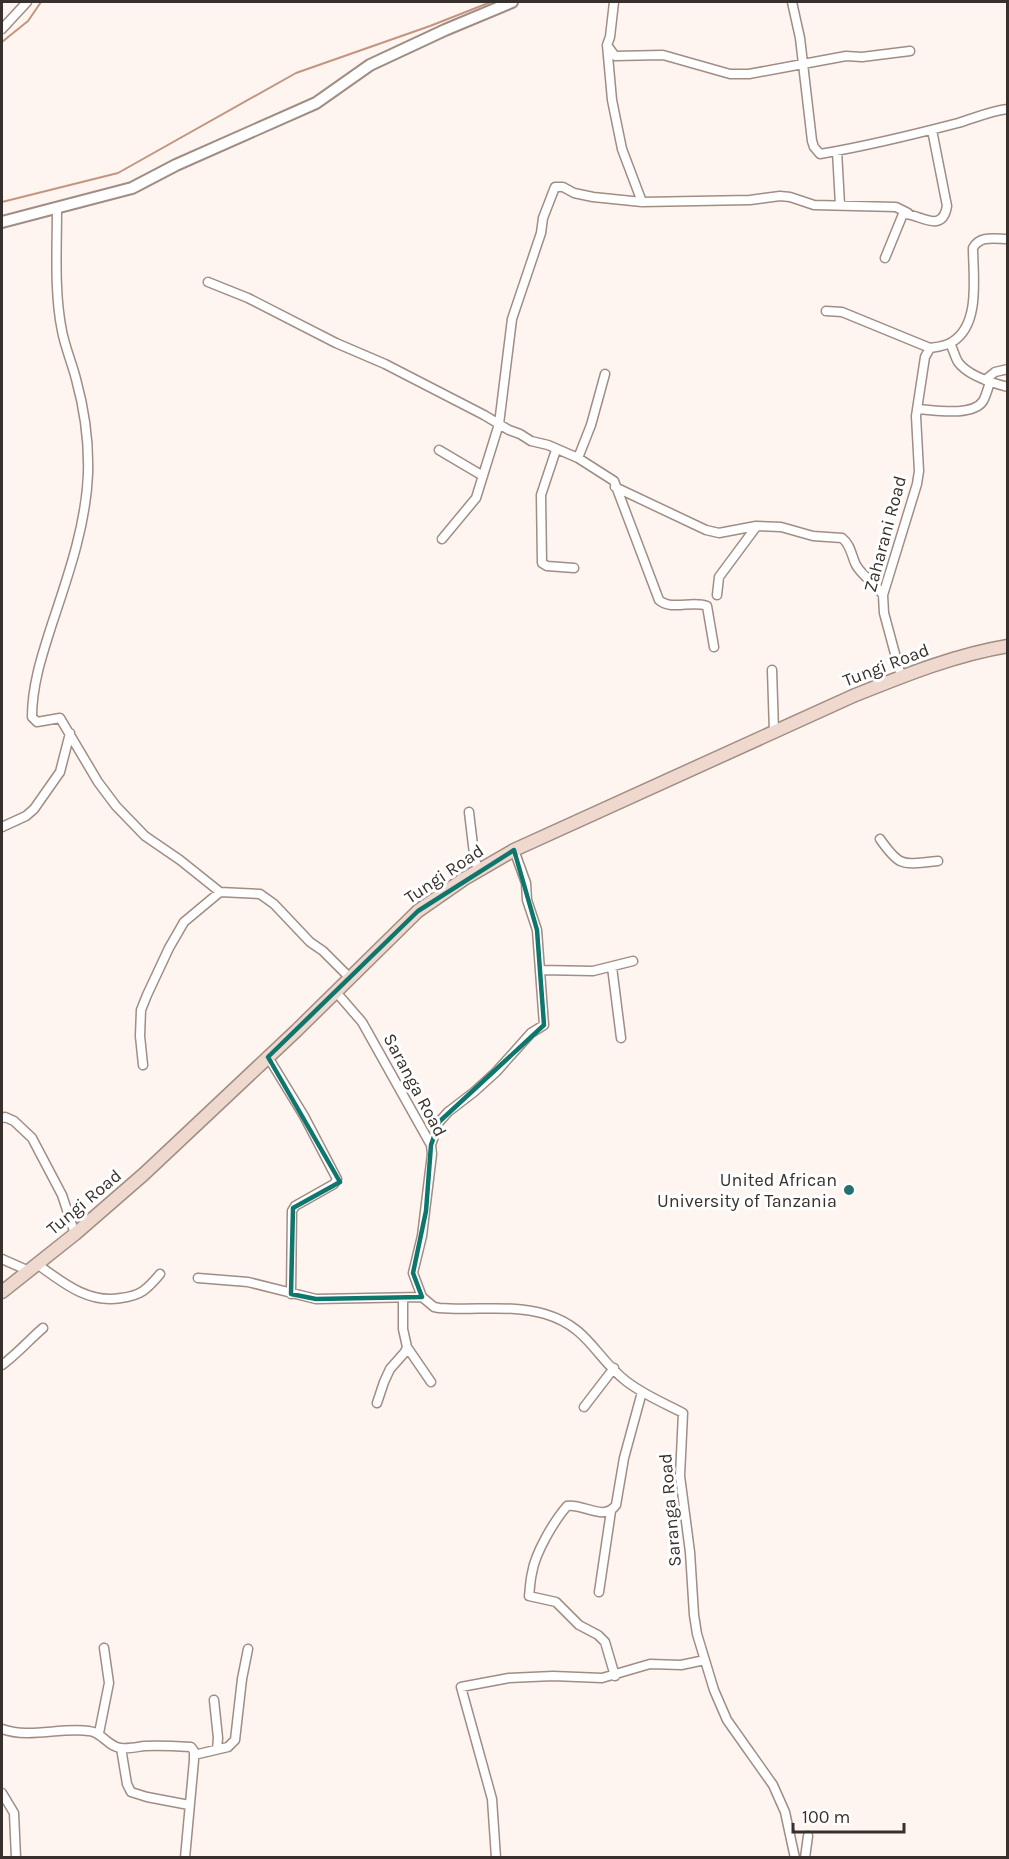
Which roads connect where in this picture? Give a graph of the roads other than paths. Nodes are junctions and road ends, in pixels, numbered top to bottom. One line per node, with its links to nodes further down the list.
1 (27, 2): 5 (street)
2 (512, 2): 14 (street)
3 (614, 2): 6 (street)
4 (792, 2): 8 (street)
5 (2, 29)
6 (607, 45): 8 (street); 12 (street)
7 (910, 51): 8 (street)
8 (802, 63): 11 (street)
9 (1008, 109): 10 (street)
10 (932, 130): 11 (street); 15 (street)
11 (837, 151): 13 (street)
12 (642, 202): 13 (street); 28 (street)
13 (840, 205): 15 (street)
14 (57, 208): 16 (street); 44 (street)
15 (908, 213): 18 (street)
16 (2, 222)
17 (1008, 239): 21 (street)
18 (885, 258)
19 (208, 282): 28 (street)
20 (826, 311): 22 (street)
21 (950, 344): 22 (street); 25 (street)
22 (930, 348): 27 (street, Zaharani Road)
23 (1008, 369): 25 (street)
24 (605, 374): 31 (street)
25 (987, 381): 26 (street); 27 (street)
26 (1008, 387)
27 (917, 409): 38 (street, Zaharani Road)
28 (499, 424): 30 (street); 32 (street)
29 (439, 450): 32 (street)
30 (556, 450): 31 (street); 36 (street)
31 (578, 458): 33 (street)
32 (483, 476): 35 (street)
33 (615, 487): 34 (street); 40 (street)
34 (756, 526): 37 (street); 38 (street)
35 (442, 539)
36 (574, 568)
37 (717, 595)
38 (883, 595): 42 (street, Zaharani Road)
39 (1008, 646): 42 (main road, Tungi Road)
40 (714, 647)
41 (772, 670): 43 (street)
42 (901, 676): 43 (main road, Tungi Road)
43 (774, 732): 48 (main road, Tungi Road)
44 (70, 733): 46 (street); 51 (street)
45 (470, 812): 50 (street)
46 (2, 827)
47 (880, 839): 49 (street)
48 (514, 850): 50 (main road, Tungi Road); 54 (street)
49 (938, 861)
50 (478, 871): 55 (main road, Tungi Road)
51 (220, 892): 55 (street); 59 (street)
52 (633, 961): 53 (street)
53 (612, 967): 54 (street); 57 (street)
54 (541, 970): 61 (street)
55 (350, 978): 56 (main road, Tungi Road)
56 (336, 992): 58 (main road, Tungi Road); 61 (street, Saranga Road)
57 (621, 1038)
58 (268, 1057): 62 (main road, Tungi Road); 68 (street)
59 (143, 1065)
60 (2, 1118): 62 (street)
61 (431, 1145): 69 (street, Saranga Road)
62 (75, 1234): 64 (main road, Tungi Road)
63 (2, 1259): 64 (street)
64 (33, 1268): 65 (street); 67 (main road, Tungi Road)
65 (160, 1274)
66 (198, 1278): 68 (street)
67 (2, 1292)
68 (291, 1294): 70 (street)
69 (422, 1297): 70 (street); 74 (street, Saranga Road)
70 (403, 1298): 72 (street)
71 (43, 1328): 73 (street)
72 (406, 1347): 75 (street); 77 (street)
73 (2, 1365)
74 (614, 1368): 76 (street, Saranga Road); 78 (street)
75 (431, 1382)
76 (642, 1392): 79 (street); 83 (street, Saranga Road)
77 (377, 1403)
78 (584, 1407)
79 (611, 1511): 80 (street); 84 (street)
80 (598, 1592)
81 (104, 1648): 87 (street)
82 (248, 1650): 89 (street)
83 (705, 1660): 84 (street); 97 (street, Saranga Road)
84 (615, 1676): 96 (street)
85 (214, 1700): 89 (street)
86 (2, 1729): 87 (street)
87 (99, 1733): 88 (street)
88 (121, 1748): 90 (street); 92 (street)
89 (217, 1749): 90 (street)
90 (194, 1755): 92 (street)
91 (2, 1793): 94 (street)
92 (189, 1805): 95 (street)
93 (808, 1836): 98 (street)
94 (16, 1857)
95 (186, 1857)
96 (496, 1857)
97 (795, 1857)
98 (805, 1857)

